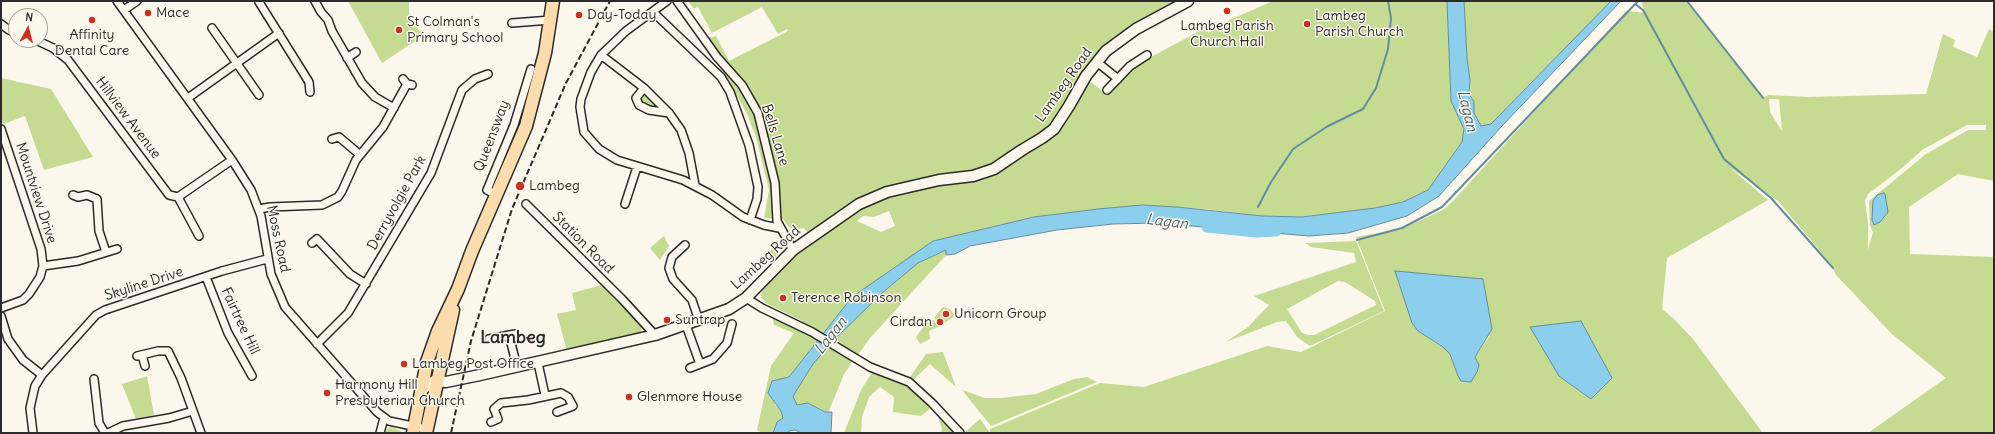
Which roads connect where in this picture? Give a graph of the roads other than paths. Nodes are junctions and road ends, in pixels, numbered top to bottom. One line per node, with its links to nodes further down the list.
1 (117, 1): 9 (street, Moss Road)
2 (137, 1): 9 (street)
3 (315, 1): 19 (street)
4 (553, 1): 11 (highway, Queensway)
5 (667, 1): 10 (street)
6 (677, 1): 46 (street, Bells Lane)
7 (1188, 1): 20 (main road, Lambeg Road)
8 (260, 2): 14 (street)
9 (124, 10): 31 (street, Moss Road)
10 (653, 12): 17 (street); 45 (street)
11 (550, 20): 12 (street); 26 (highway, Queensway)
12 (512, 23)
13 (212, 28): 21 (street)
14 (279, 33): 21 (street); 29 (street)
15 (48, 46): 41 (street, Hillview Avenue)
16 (356, 52): 19 (street)
17 (601, 55): 27 (street); 38 (street)
18 (1147, 55): 24 (street)
19 (347, 58): 32 (street)
20 (1097, 62): 24 (street); 51 (main road, Lambeg Road)
21 (237, 63): 30 (street); 31 (street)
22 (531, 68): 26 (street, Queensway)
23 (485, 77): 56 (street, Derryvolgie Park)
24 (1118, 79): 28 (street)
25 (407, 82): 32 (street)
26 (533, 83): 57 (highway, Queensway)
27 (644, 88): 33 (street); 33 (street)
28 (1107, 90)
29 (310, 92)
30 (259, 95)
31 (188, 98): 37 (street, Moss Road)
32 (394, 108): 36 (street)
33 (669, 113): 39 (street)
34 (1, 129): 54 (street, Mountview Drive)
35 (332, 139): 36 (street)
36 (359, 154): 44 (street)
37 (232, 160): 41 (street); 44 (street, Moss Road)
38 (638, 167): 39 (street); 43 (street)
39 (695, 185): 45 (street)
40 (73, 195): 52 (street)
41 (178, 197): 47 (street, Hillview Avenue)
42 (526, 204): 64 (street, Station Road)
43 (625, 204)
44 (260, 209): 53 (street, Moss Road)
45 (750, 220): 46 (street)
46 (779, 228): 51 (street, Bells Lane)
47 (199, 236)
48 (312, 243): 56 (street)
49 (685, 245): 61 (street)
50 (117, 248): 52 (street, Mountview Drive)
51 (793, 250): 58 (main road, Lambeg Road)
52 (106, 252): 54 (street, Mountview Drive)
53 (267, 259): 55 (street, Skyline Drive); 66 (street, Moss Road)
54 (43, 266): 59 (street, Mountview Drive)
55 (206, 277): 73 (street, Skyline Drive); 74 (street, Fairtree Hill)
56 (366, 284): 66 (street, Derryvolgie Park)
57 (458, 289): 72 (highway, Queensway); 76 (highway, Queensway)
58 (746, 298): 61 (main road, Lambeg Road); 89 (street)
59 (1, 308)
60 (1, 316): 73 (street)
61 (699, 321): 62 (main road, Lambeg Road)
62 (686, 325): 64 (main road, Lambeg Road); 68 (street)
63 (721, 330): 68 (street)
64 (655, 335): 67 (main road, Lambeg Road)
65 (489, 339): 70 (street)
66 (317, 344): 81 (street, Moss Road)
67 (538, 363): 70 (main road, Lambeg Road); 78 (street)
68 (700, 364): 71 (street)
69 (145, 366): 79 (street)
70 (517, 367): 76 (main road, Lambeg Road)
71 (690, 368)
72 (426, 371): 76 (main road); 77 (highway, Queensway)
73 (42, 375): 85 (street, Skyline Drive)
74 (252, 376)
75 (94, 379): 86 (street)
76 (435, 382): 77 (main road); 84 (highway, Queensway)
77 (422, 390): 83 (highway, Queensway)
78 (546, 395): 80 (street); 82 (street)
79 (193, 411): 86 (street); 87 (street)
80 (557, 412)
81 (384, 418): 83 (street, Moss Road); 88 (street)
82 (491, 422)
83 (414, 430): 84 (street, Moss Road)
84 (426, 431)
85 (33, 433)
86 (107, 433)
87 (201, 433)
88 (380, 433)
89 (960, 433)

